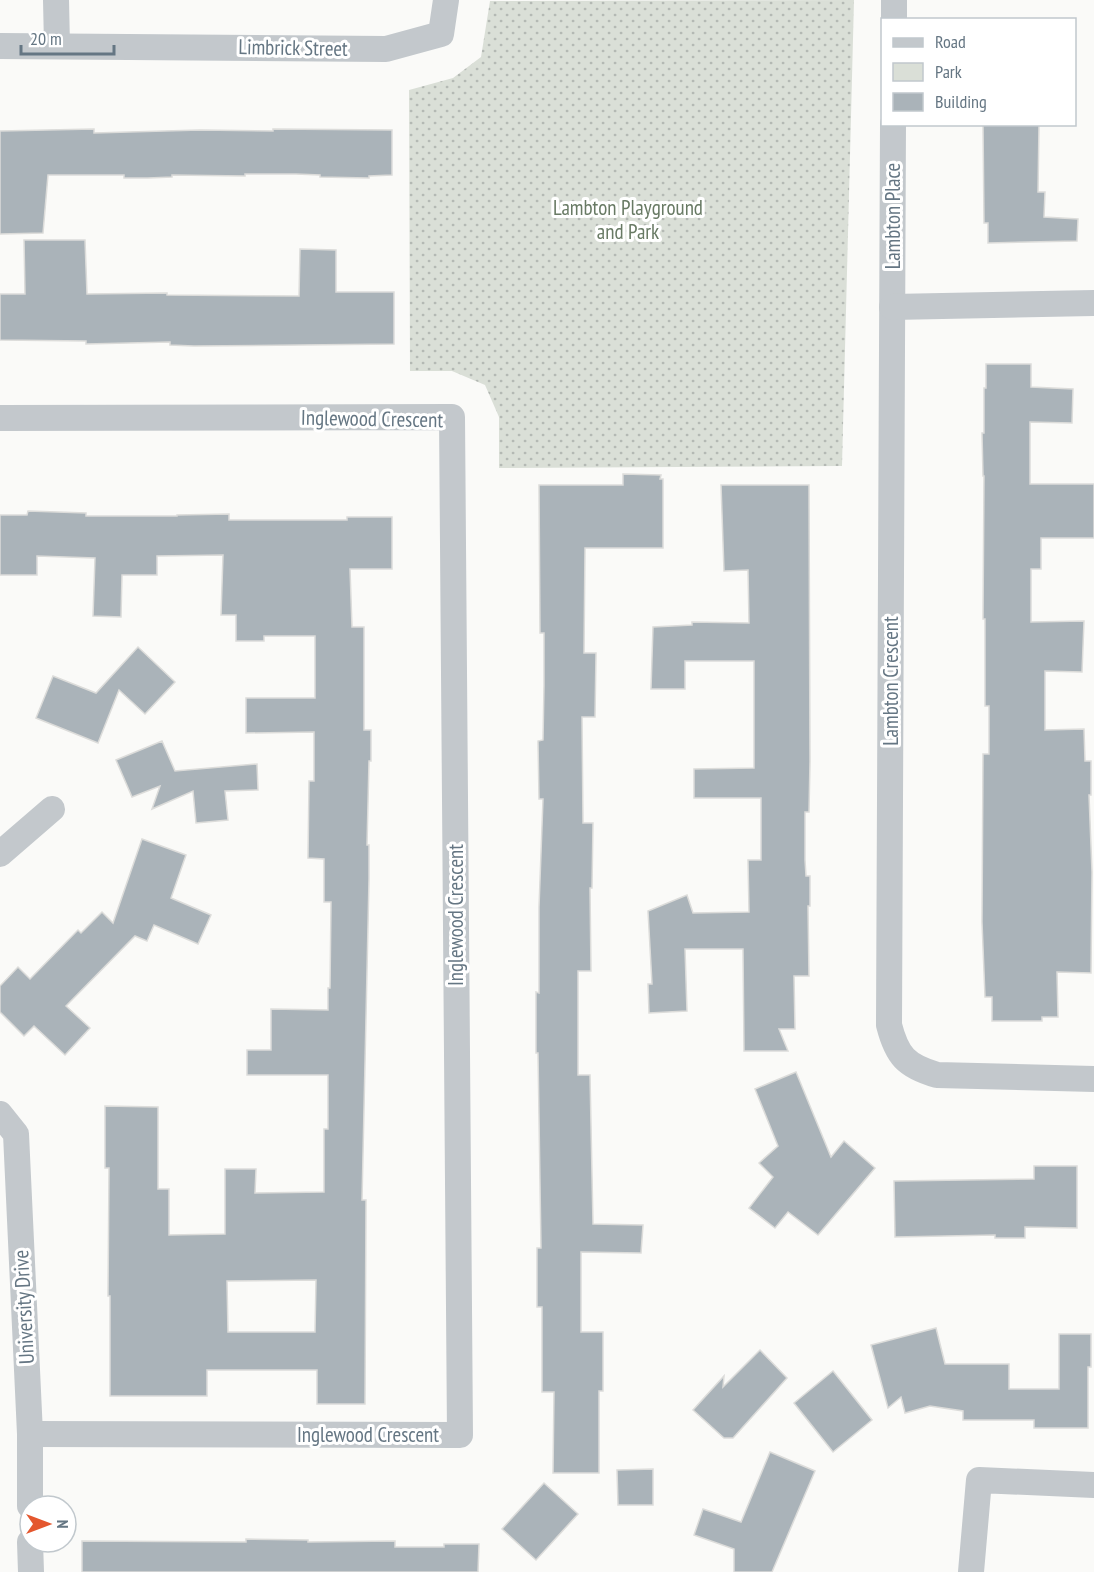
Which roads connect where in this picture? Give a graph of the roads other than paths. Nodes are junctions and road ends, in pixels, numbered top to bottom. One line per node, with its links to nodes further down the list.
1 (56, 0): 5 (street)
2 (446, 0): 5 (street, Limbrick Street)
3 (894, 0): 4 (street)
4 (894, 18)
5 (57, 45): 6 (street, Limbrick Street)
6 (0, 46)
7 (893, 126): 9 (street, Lambton Place)
8 (1094, 303): 9 (street)
9 (892, 307): 13 (street, Lambton Crescent)
10 (0, 418): 15 (street, Inglewood Crescent)
11 (52, 809): 12 (street)
12 (0, 854)
13 (1094, 1079)
14 (0, 1114): 15 (street, University Drive)
15 (30, 1434): 17 (street, University Drive)
16 (1094, 1485): 20 (street)
17 (30, 1494)
18 (30, 1554): 19 (street)
19 (31, 1572)
20 (971, 1572)

